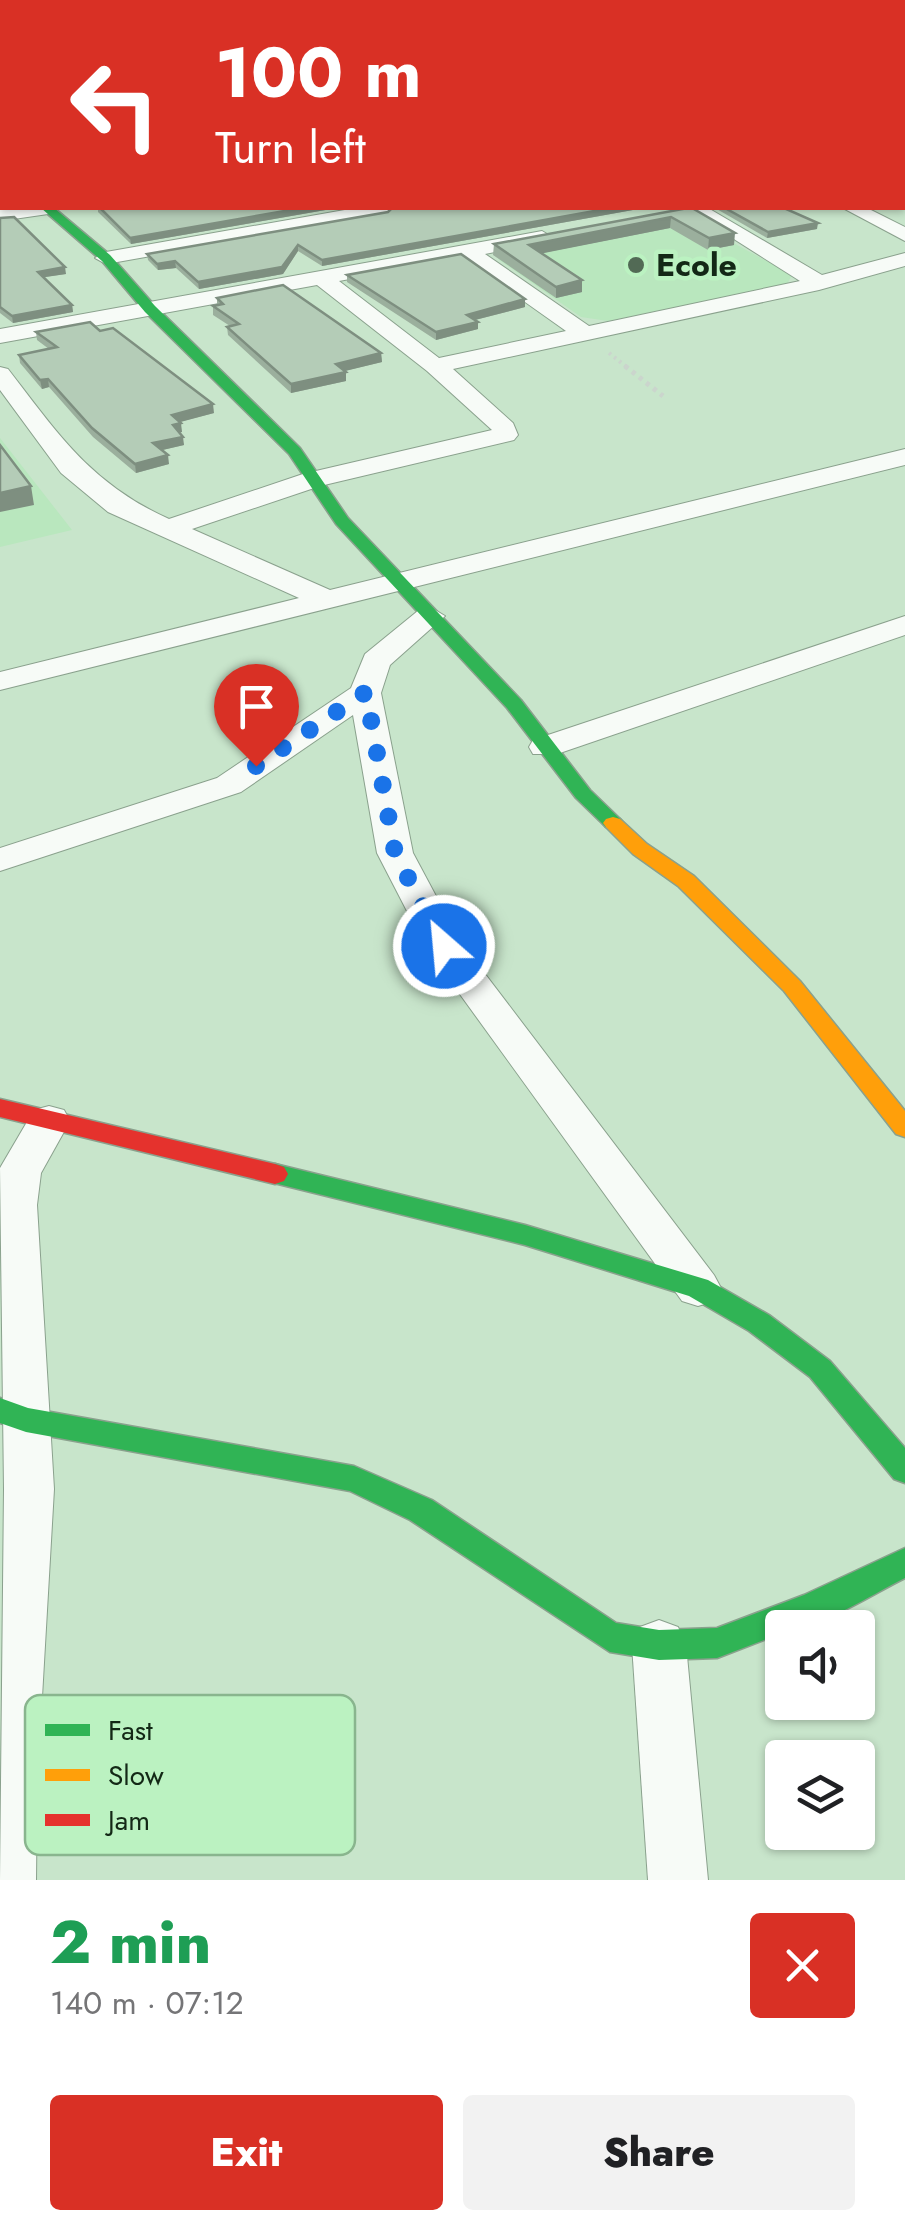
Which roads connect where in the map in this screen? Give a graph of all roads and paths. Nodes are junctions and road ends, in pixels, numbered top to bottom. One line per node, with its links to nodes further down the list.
1 (34, 210): 6 (street)
2 (50, 210): 10 (street)
3 (377, 210): 10 (street)
4 (689, 210): 13 (street)
5 (857, 210): 8 (street)
6 (0, 215)
7 (562, 234): 9 (street)
8 (905, 234)
9 (469, 252): 12 (street); 15 (street)
10 (106, 258): 14 (street)
11 (905, 259): 13 (street)
12 (323, 279): 14 (street); 17 (street)
13 (818, 283): 15 (street)
14 (150, 309): 16 (street); 21 (street)
15 (584, 332): 17 (street); 19 (path)
16 (0, 336)
17 (435, 366): 21 (street)
18 (0, 374): 22 (street)
19 (662, 396)
20 (905, 457): 23 (street)
21 (312, 480): 22 (street); 23 (street)
22 (168, 528): 24 (street)
23 (399, 585): 24 (street); 25 (street)
24 (332, 602): 27 (street)
25 (430, 616): 28 (street); 29 (street)
26 (905, 625): 29 (street)
27 (0, 681)
28 (366, 692): 30 (street); 34 (street)
29 (544, 747): 33 (street)
30 (0, 860)
31 (0, 1108): 32 (street)
32 (49, 1121): 34 (street); 35 (street)
33 (905, 1128)
34 (698, 1288): 36 (street)
35 (13, 1415): 38 (street); 39 (street)
36 (905, 1470)
37 (905, 1562): 38 (street)
38 (659, 1645): 40 (street)
39 (6, 1880)
40 (678, 1880)

